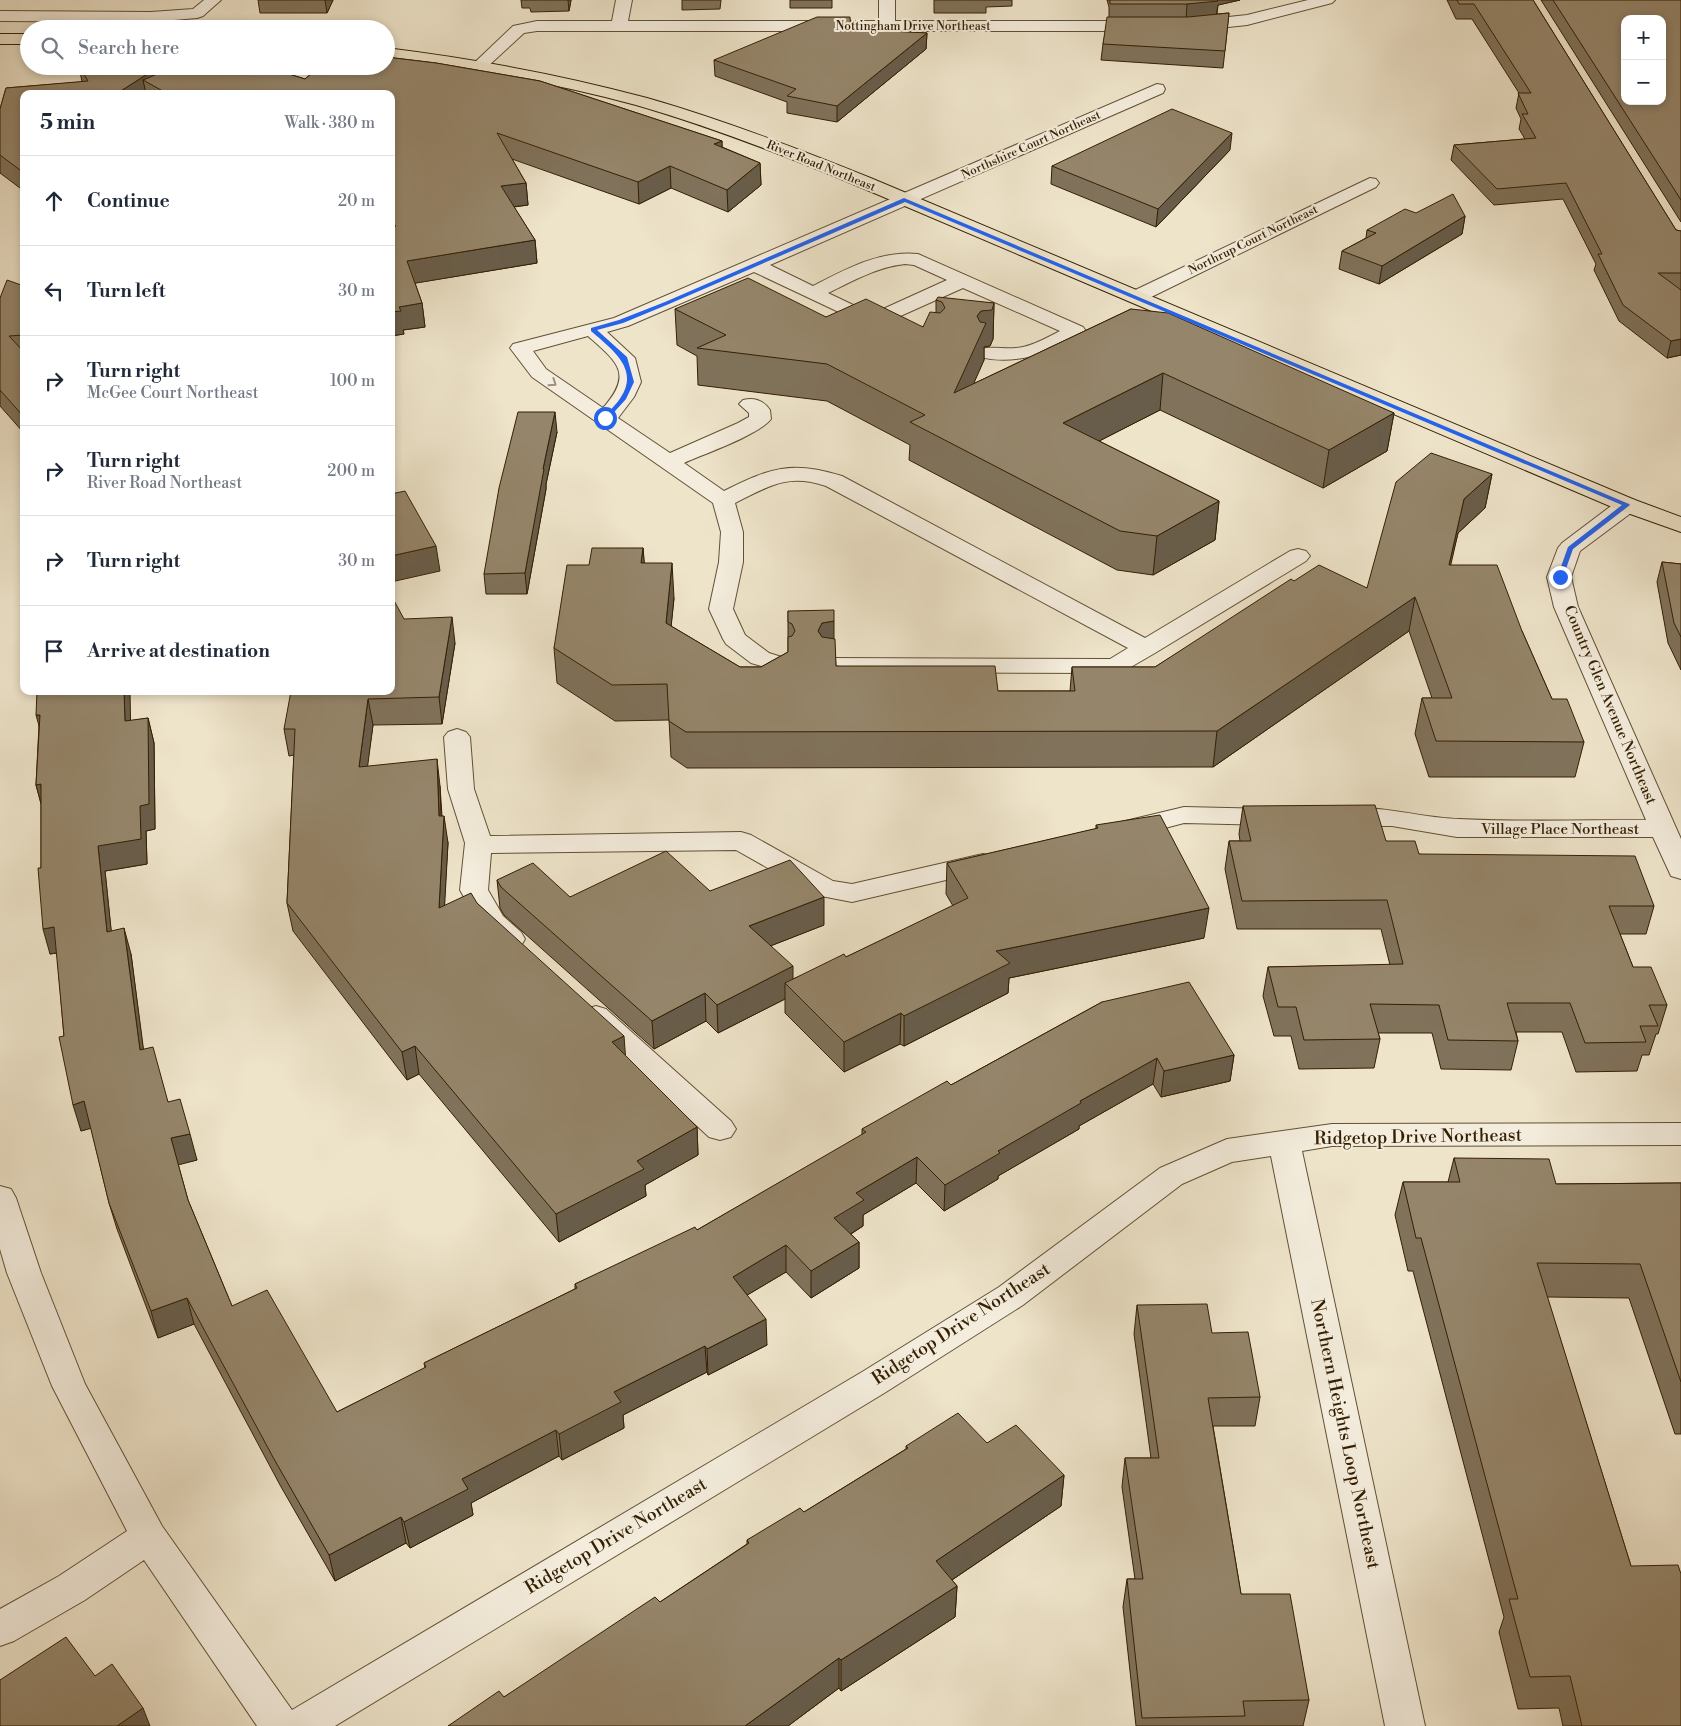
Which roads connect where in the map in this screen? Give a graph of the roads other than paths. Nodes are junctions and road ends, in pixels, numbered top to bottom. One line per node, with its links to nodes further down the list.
1 (213, 0): 5 (street)
2 (624, 0): 6 (street)
3 (887, 0): 7 (street)
4 (1326, 0): 9 (street)
5 (0, 16)
6 (619, 26): 7 (street, Nottingham Drive Northeast); 13 (street, Nottingham Drive Northeast)
7 (887, 26): 8 (street, Nottingham Drive Northeast)
8 (1156, 26)
9 (1176, 26)
10 (0, 39): 11 (main road)
11 (20, 39)
12 (395, 54): 13 (main road, River Road Northeast)
13 (480, 65): 16 (main road, River Road Northeast)
14 (1157, 89): 16 (street, Northshire Court Northeast)
15 (1370, 183): 20 (street, Northrup Court Northeast)
16 (904, 200): 17 (street, Northshire Court Northeast); 20 (main road, River Road Northeast)
17 (754, 266): 19 (street); 22 (street, Northshire Court Northeast)
18 (964, 280): 19 (street); 21 (street); 24 (street)
19 (813, 293): 21 (street)
20 (1136, 297): 29 (main road, River Road Northeast)
21 (872, 321): 23 (street)
22 (593, 330): 26 (street); 26 (street, Northshire Court Northeast, one-way to 26)
23 (894, 331)
24 (987, 353)
25 (750, 404): 27 (street)
26 (605, 418): 27 (street)
27 (668, 462): 28 (street)
28 (723, 500): 32 (street); 33 (street)
29 (1627, 505): 30 (main road, River Road Northeast); 36 (street, Country Glen Avenue Northeast)
30 (1681, 525)
31 (1298, 556): 32 (street)
32 (1146, 648): 34 (street)
33 (782, 665)
34 (832, 665)
35 (457, 736): 38 (street)
36 (1663, 829): 37 (street, Village Place Northeast); 40 (street, Country Glen Avenue Northeast)
37 (1099, 835)
38 (478, 844): 39 (street); 41 (street)
39 (1004, 858)
40 (1681, 870)
41 (529, 955)
42 (573, 996): 43 (street)
43 (720, 1130)
44 (1681, 1134): 45 (street, Ridgetop Drive Northeast)
45 (1284, 1141): 50 (street, Ridgetop Drive Northeast); 51 (street, Northern Heights Loop Northeast)
46 (0, 1198): 47 (street)
47 (149, 1537): 48 (street); 49 (street)
48 (0, 1628)
49 (280, 1726)
50 (300, 1726)
51 (1405, 1726)

